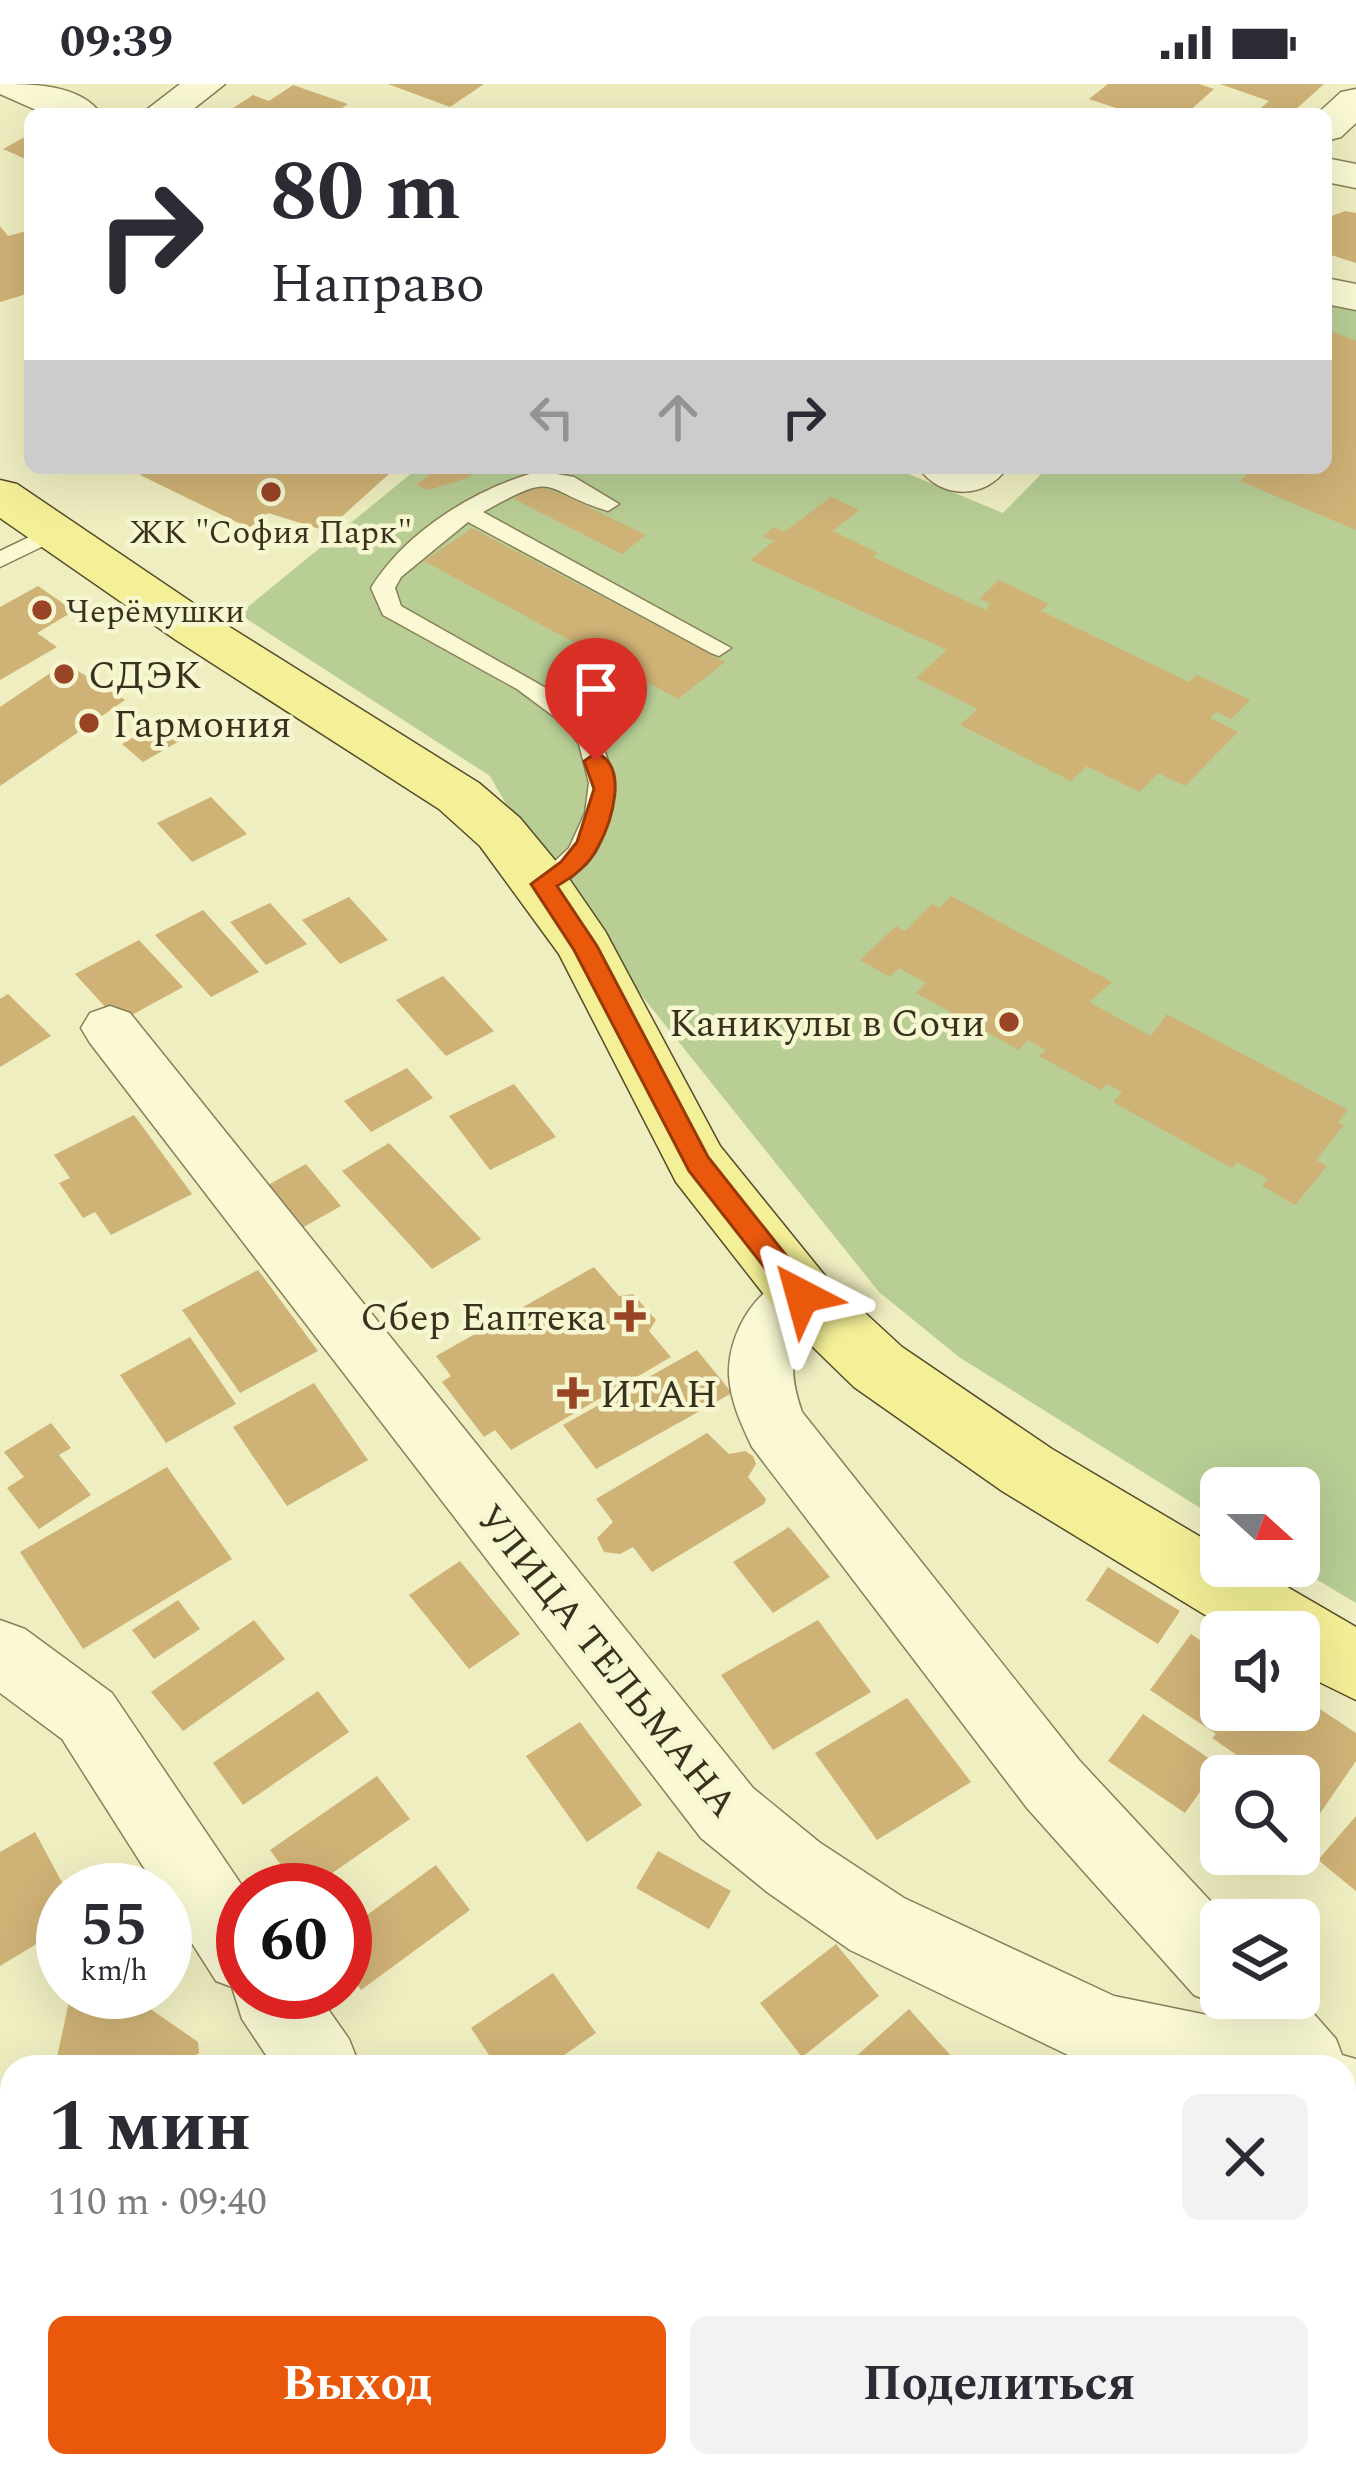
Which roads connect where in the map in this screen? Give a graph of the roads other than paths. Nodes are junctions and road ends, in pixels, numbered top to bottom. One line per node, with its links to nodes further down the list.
1 (11, 84): 4 (street)
2 (206, 84): 5 (street)
3 (1356, 101): 6 (street)
4 (66, 108)
5 (170, 108)
6 (1332, 123)
7 (0, 495): 10 (main road)
8 (608, 504): 9 (lane)
9 (469, 512): 11 (lane); 12 (lane)
10 (26, 546): 12 (main road)
11 (719, 648)
12 (543, 884): 14 (main road)
13 (110, 1028): 24 (street, УЛИЦА ТЕЛЬМАНА)
14 (802, 1296): 15 (main road); 20 (street)
15 (1262, 1611)
16 (1320, 1646): 18 (main road)
17 (0, 1652): 19 (street)
18 (1356, 1666)
19 (216, 1913)
20 (1200, 1945)
21 (288, 2019): 23 (street)
22 (1266, 2019): 25 (street)
23 (313, 2055)
24 (1212, 2055)
25 (1298, 2055)

